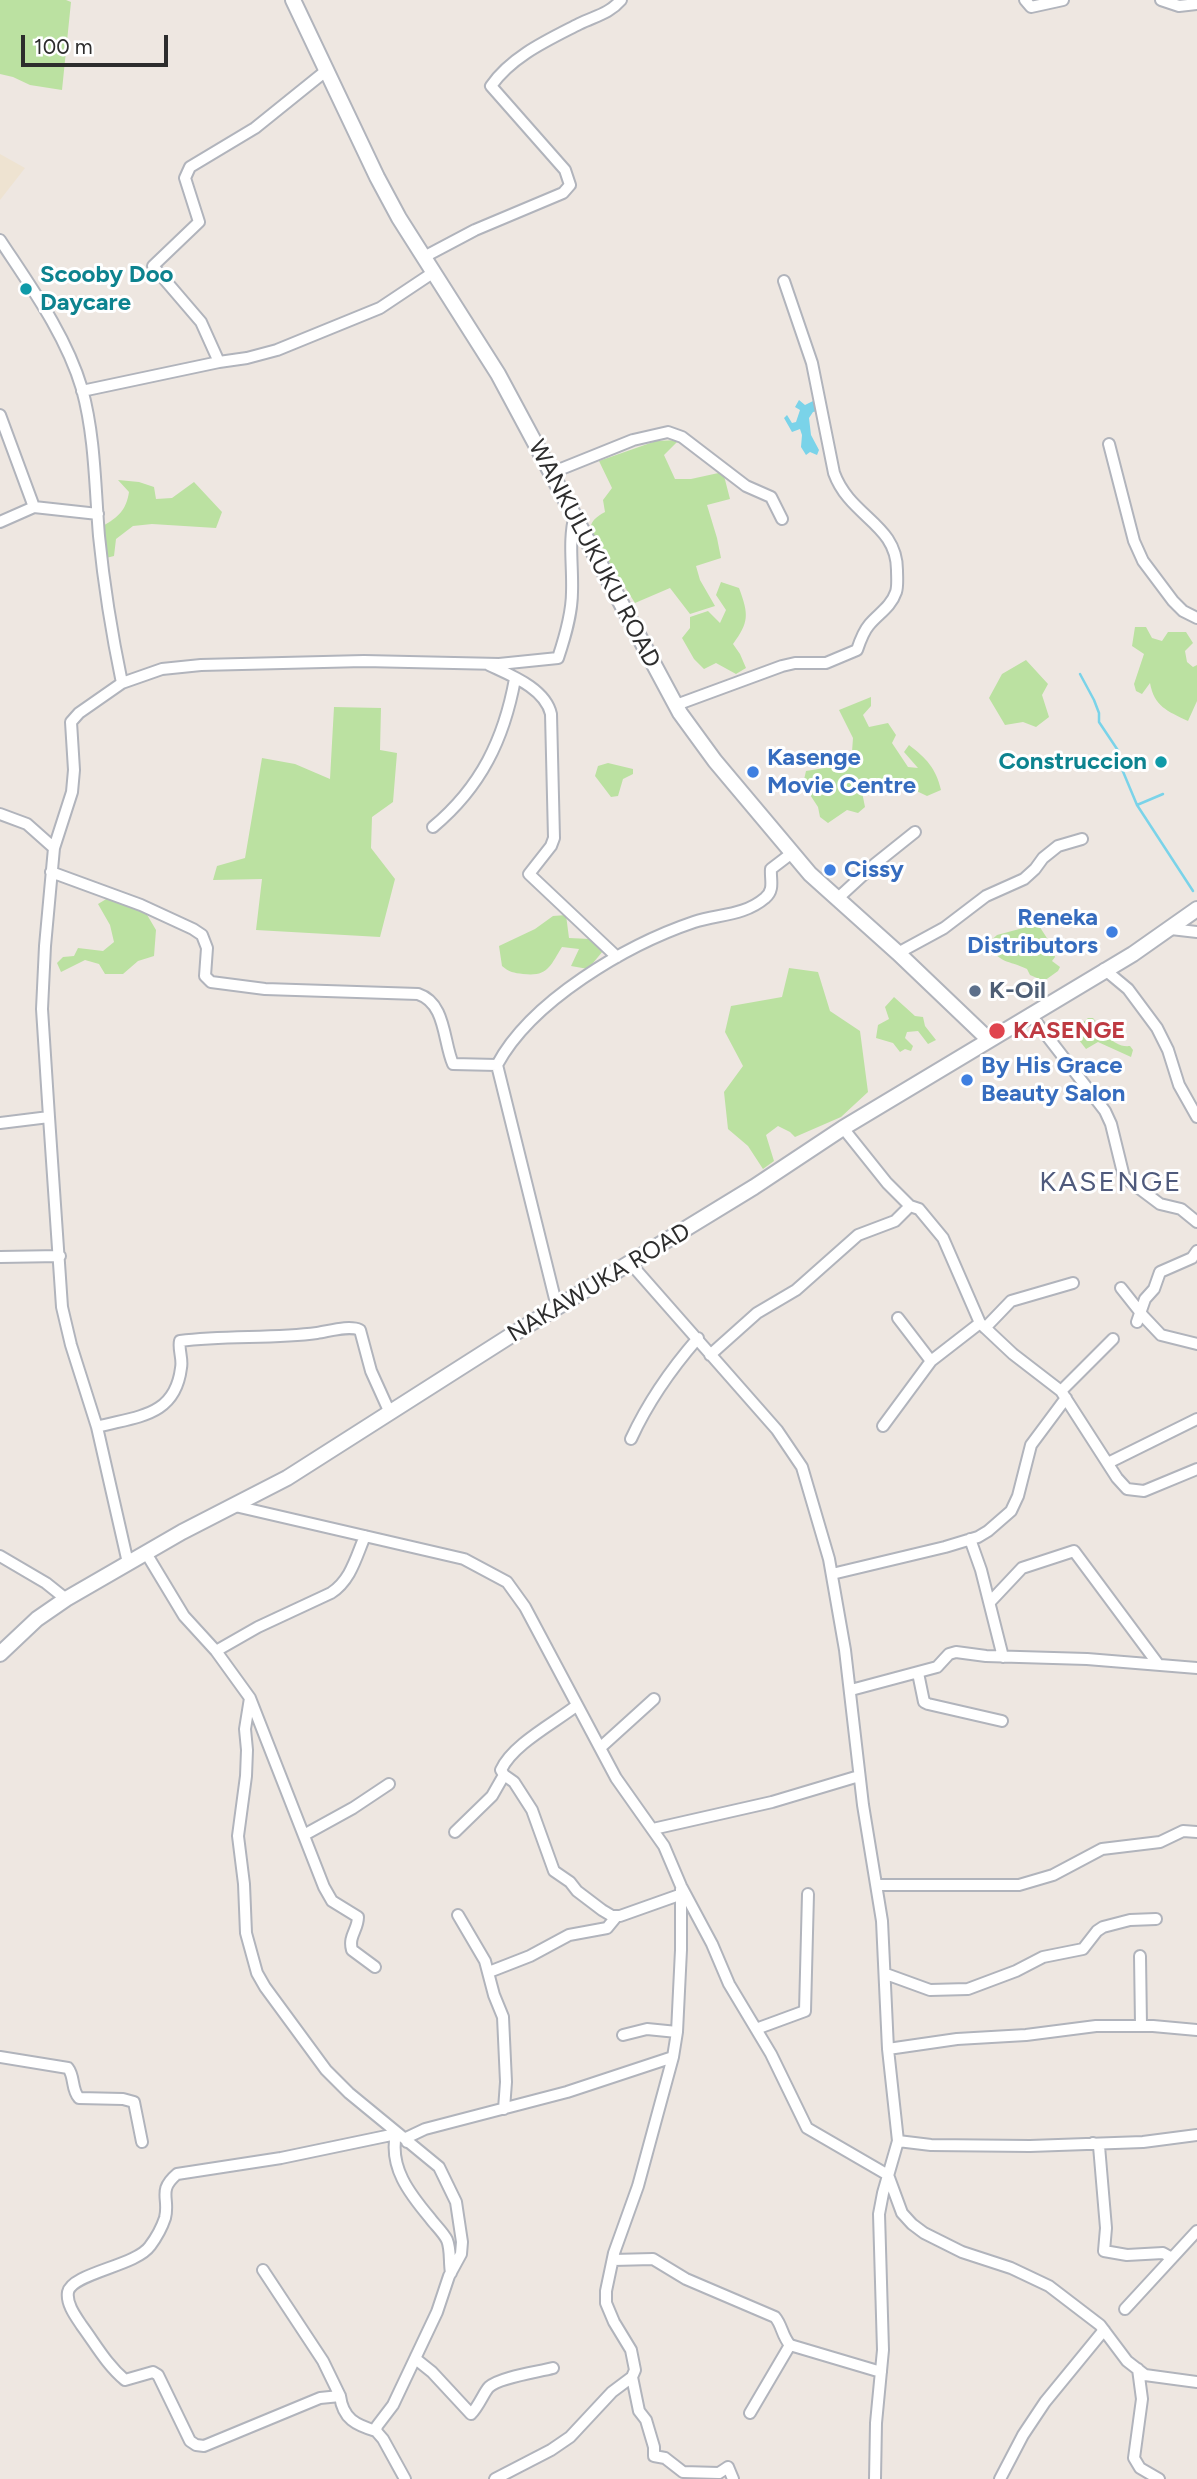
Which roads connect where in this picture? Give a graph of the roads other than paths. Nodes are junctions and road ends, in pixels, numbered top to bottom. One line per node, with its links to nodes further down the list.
1 (293, 0): 7 (main road, WANKULUKUKU ROAD)
2 (621, 0): 9 (street)
3 (1025, 0): 4 (street)
4 (1063, 0)
5 (1161, 0): 6 (street)
6 (1197, 4)
7 (327, 71): 9 (main road, WANKULUKUKU ROAD); 12 (street)
8 (0, 240): 13 (street)
9 (424, 257): 10 (main road, WANKULUKUKU ROAD)
10 (435, 272): 12 (street); 16 (main road, WANKULUKUKU ROAD)
11 (784, 281): 26 (street)
12 (219, 362): 13 (street)
13 (82, 391): 18 (street)
14 (0, 415): 17 (street)
15 (1110, 444): 22 (street)
16 (551, 473): 19 (main road, WANKULUKUKU ROAD); 20 (street)
17 (34, 507): 18 (street); 21 (street)
18 (98, 514): 25 (street)
19 (575, 514): 23 (street); 26 (main road, WANKULUKUKU ROAD)
20 (782, 519)
21 (0, 522)
22 (1197, 618)
23 (487, 664): 24 (street); 25 (street)
24 (515, 679): 28 (street); 39 (street)
25 (122, 683): 31 (street)
26 (676, 705): 32 (main road, WANKULUKUKU ROAD)
27 (0, 814): 31 (street)
28 (433, 827)
29 (915, 832): 34 (street)
30 (1082, 839): 38 (street)
31 (54, 848): 33 (street)
32 (792, 853): 34 (main road, WANKULUKUKU ROAD); 39 (street)
33 (51, 872): 43 (street); 44 (street)
34 (837, 899): 38 (main road, WANKULUKUKU ROAD)
35 (1197, 909): 36 (main road, NAKAWUKA ROAD)
36 (1171, 929): 37 (street); 40 (main road, NAKAWUKA ROAD)
37 (1197, 932)
38 (898, 953): 42 (main road, WANKULUKUKU ROAD)
39 (617, 957): 43 (street)
40 (1104, 969): 41 (main road, NAKAWUKA ROAD); 45 (street)
41 (1030, 1014): 42 (main road, NAKAWUKA ROAD); 49 (street)
42 (988, 1039): 47 (main road, NAKAWUKA ROAD)
43 (497, 1065): 56 (street)
44 (49, 1117): 46 (street); 51 (street)
45 (1197, 1117)
46 (0, 1124)
47 (843, 1128): 48 (street); 53 (main road, NAKAWUKA ROAD)
48 (910, 1206): 59 (street); 63 (street)
49 (1197, 1222)
50 (1197, 1251): 58 (street)
51 (60, 1256): 52 (street); 69 (street)
52 (0, 1257)
53 (631, 1264): 56 (main road, NAKAWUKA ROAD); 60 (street)
54 (1073, 1283): 59 (street)
55 (1121, 1288): 62 (street)
56 (557, 1307): 66 (main road, NAKAWUKA ROAD)
57 (898, 1318): 64 (street)
58 (1137, 1322)
59 (983, 1325): 64 (street); 65 (street)
60 (698, 1338): 63 (street); 70 (street)
61 (1113, 1339): 65 (street)
62 (1197, 1344)
63 (710, 1356): 79 (street)
64 (931, 1361): 68 (street)
65 (1063, 1394): 71 (street); 75 (street)
66 (390, 1413): 69 (street); 73 (main road, NAKAWUKA ROAD)
67 (1197, 1419): 71 (street)
68 (883, 1426)
69 (97, 1427): 78 (street)
70 (631, 1439)
71 (1108, 1463): 72 (street)
72 (1197, 1469)
73 (235, 1506): 74 (street); 76 (main road, NAKAWUKA ROAD)
74 (365, 1536): 82 (street); 91 (street)
75 (970, 1539): 79 (street); 81 (street)
76 (146, 1553): 78 (main road, NAKAWUKA ROAD); 82 (street)
77 (0, 1556): 80 (street)
78 (128, 1563): 80 (main road, NAKAWUKA ROAD)
79 (832, 1574): 88 (street)
80 (66, 1599): 83 (main road, NAKAWUKA ROAD)
81 (990, 1602): 84 (street); 85 (street)
82 (216, 1651): 89 (street)
83 (0, 1654)
84 (1003, 1657): 85 (street); 87 (street)
85 (1158, 1664): 86 (street)
86 (1197, 1668)
87 (918, 1673): 88 (street); 92 (street)
88 (851, 1690): 95 (street)
89 (250, 1698): 100 (street); 120 (street)
90 (654, 1699): 93 (street)
91 (576, 1706): 93 (street); 94 (street)
92 (1002, 1721)
93 (601, 1747): 97 (street)
94 (504, 1775): 98 (street); 105 (street)
95 (859, 1776): 97 (street); 101 (street)
96 (389, 1784): 100 (street)
97 (653, 1829): 102 (street)
98 (455, 1832)
99 (1197, 1832): 101 (street)
100 (304, 1835): 108 (street)
101 (877, 1885): 110 (street)
102 (681, 1890): 105 (street); 112 (street); 114 (street)
103 (808, 1894): 112 (street)
104 (458, 1915): 109 (street)
105 (616, 1917): 109 (street)
106 (1157, 1919): 110 (street)
107 (1140, 1956): 111 (street)
108 (375, 1967)
109 (489, 1972): 119 (street)
110 (886, 1974): 116 (street)
111 (1141, 2025): 113 (street); 116 (street)
112 (756, 2029): 126 (street)
113 (1197, 2030)
114 (677, 2032): 115 (street); 118 (street)
115 (623, 2035)
116 (888, 2049): 123 (street)
117 (0, 2057): 122 (street)
118 (673, 2057): 119 (street); 129 (street)
119 (504, 2109): 124 (street)
120 (397, 2134): 124 (street); 131 (street); 141 (street)
121 (1197, 2135): 125 (street)
122 (142, 2141)
123 (898, 2141): 125 (street); 126 (street)
124 (407, 2142): 131 (street)
125 (1093, 2143): 128 (street)
126 (888, 2175): 133 (street); 138 (street)
127 (1197, 2231): 128 (street)
128 (1172, 2258): 132 (street)
129 (613, 2260): 134 (street); 139 (street)
130 (263, 2270): 141 (street)
131 (451, 2273): 135 (street)
132 (1125, 2309)
133 (1104, 2330): 137 (street); 148 (street)
134 (790, 2345): 138 (street); 142 (street)
135 (416, 2356): 136 (street); 143 (street)
136 (553, 2368)
137 (1138, 2369): 140 (street); 149 (street)
138 (881, 2372): 147 (street)
139 (632, 2377): 145 (street); 146 (street)
140 (1197, 2382)
141 (340, 2396): 143 (street)
142 (750, 2413)
143 (376, 2431): 144 (street)
144 (405, 2479)
145 (495, 2479)
146 (733, 2479)
147 (874, 2479)
148 (1000, 2479)
149 (1159, 2479)

